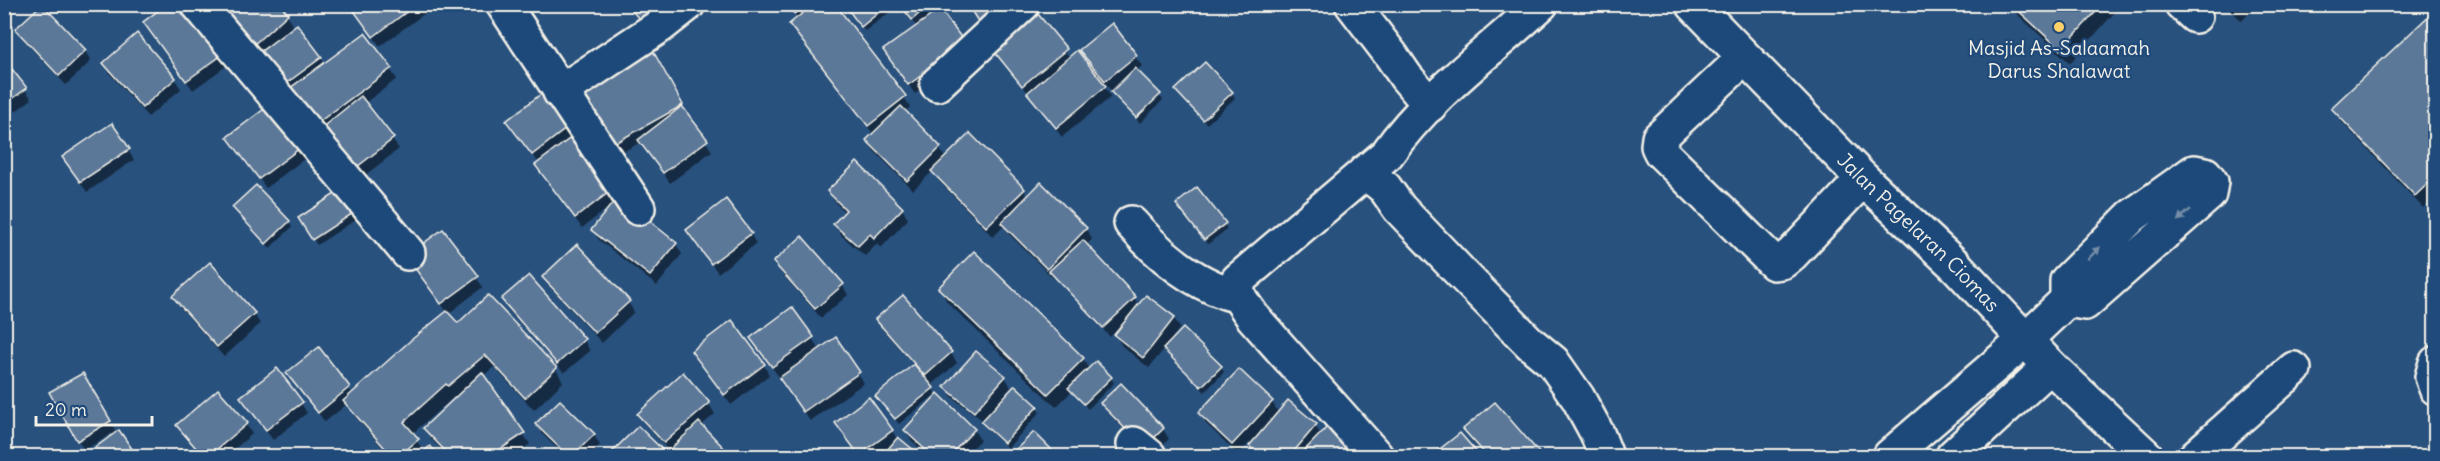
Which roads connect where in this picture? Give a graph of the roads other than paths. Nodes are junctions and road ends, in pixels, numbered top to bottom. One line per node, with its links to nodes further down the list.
1 (198, 4): 16 (street)
2 (503, 4): 10 (street)
3 (688, 4): 10 (street)
4 (1023, 4): 9 (street)
5 (1352, 4): 11 (street)
6 (1541, 4): 11 (street)
7 (1693, 4): 8 (street, Jalan Pagelaran Ciomas)
8 (1744, 57): 13 (street, Jalan Pagelaran Ciomas); 13 (street)
9 (937, 84)
10 (560, 92): 14 (street)
11 (1430, 105): 12 (street)
12 (1365, 172): 17 (street); 25 (street)
13 (1863, 179): 19 (street, Jalan Pagelaran Ciomas)
14 (638, 208)
15 (1131, 223): 17 (street)
16 (408, 253)
17 (1239, 296): 24 (street)
18 (2067, 300): 19 (street)
19 (2026, 339): 21 (street, Jalan Pagelaran Ciomas); 26 (street)
20 (2436, 363): 23 (street)
21 (2050, 366): 27 (street); 28 (street, Jalan Pagelaran Ciomas)
22 (2294, 369): 29 (street)
23 (2436, 388)
24 (1376, 456)
25 (1606, 456)
26 (1890, 456)
27 (1953, 456)
28 (2145, 456)
29 (2196, 456)

